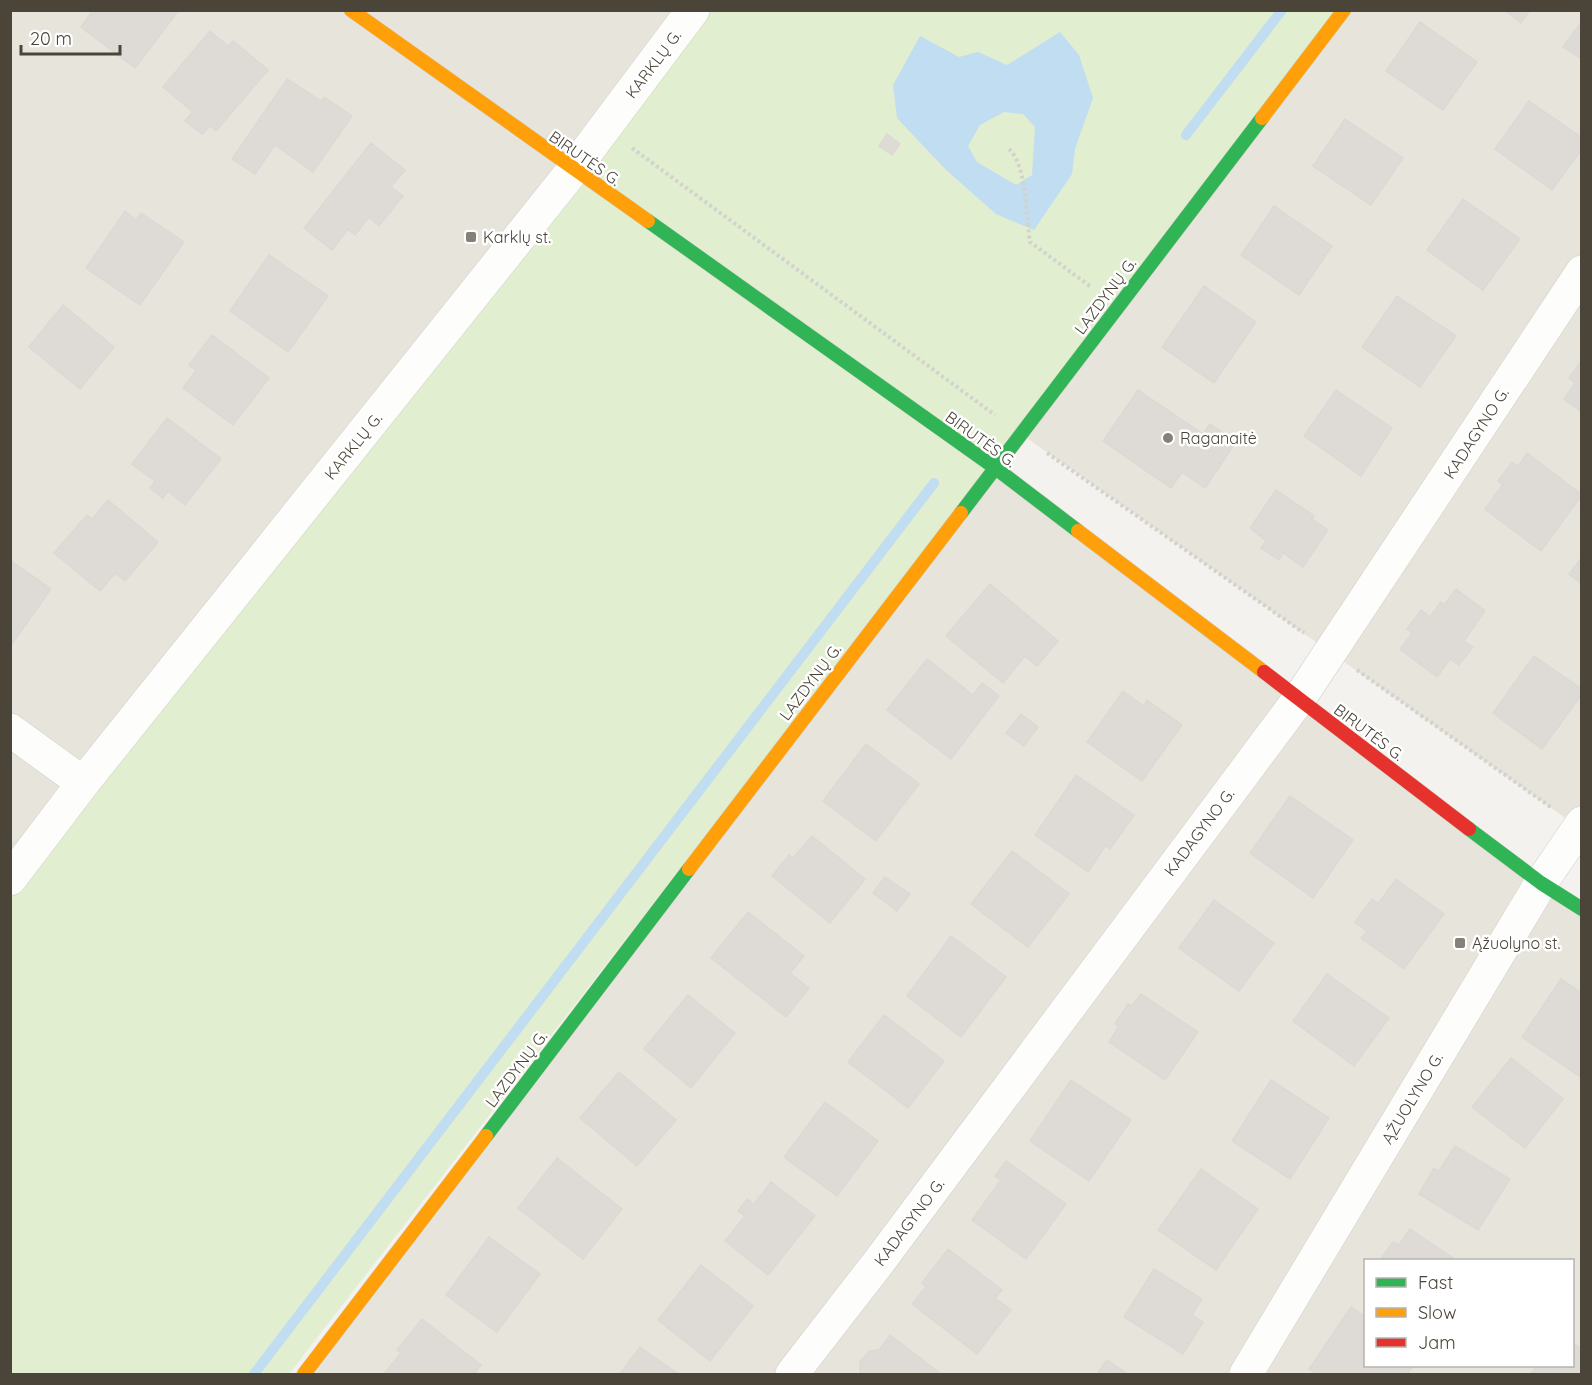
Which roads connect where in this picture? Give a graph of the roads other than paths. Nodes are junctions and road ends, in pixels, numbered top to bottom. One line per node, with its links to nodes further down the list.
1 (351, 10): 4 (street, BIRUTĖS G.)
2 (693, 10): 4 (street, KARKLŲ G.)
3 (1344, 10): 6 (street, LAZDYNŲ G.)
4 (573, 170): 6 (street, BIRUTĖS G.); 9 (street, KARKLŲ G.)
5 (1581, 272): 7 (street, KADAGYNO G.)
6 (994, 467): 7 (street, BIRUTĖS G.); 14 (street, LAZDYNŲ G.)
7 (1299, 699): 12 (street, BIRUTĖS G.); 15 (street, KADAGYNO G.)
8 (10, 730): 9 (street)
9 (83, 783): 11 (street, KARKLŲ G.)
10 (1580, 825): 12 (street, ĄŽUOLYNO G.)
11 (10, 879)
12 (1541, 883): 13 (street, BIRUTĖS G.); 16 (street, ĄŽUOLYNO G.)
13 (1581, 909)
14 (304, 1374)
15 (792, 1374)
16 (1246, 1374)

